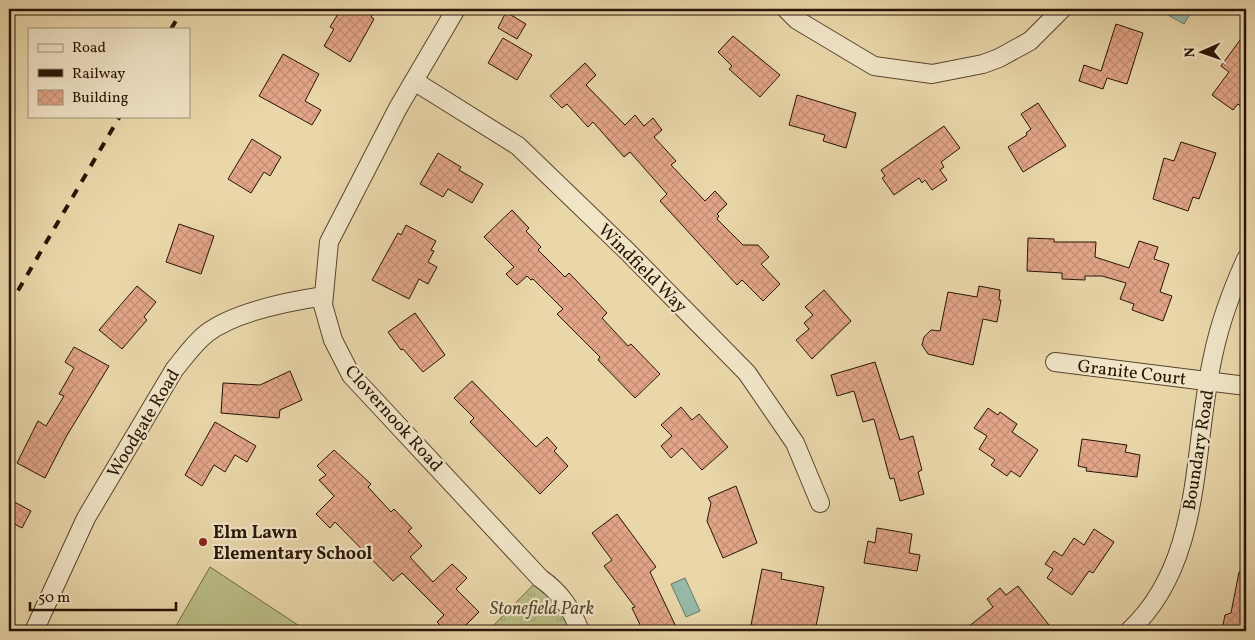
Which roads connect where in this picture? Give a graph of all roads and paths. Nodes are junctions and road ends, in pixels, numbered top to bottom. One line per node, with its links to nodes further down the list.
1 (456, 9): 4 (street, Clovernook Road)
2 (786, 9): 3 (street)
3 (1062, 9)
4 (414, 80): 6 (street, Clovernook Road); 10 (street, Windfield Way)
5 (1246, 259): 8 (street, Boundary Road)
6 (324, 296): 11 (street, Woodgate Road); 12 (street, Clovernook Road)
7 (1055, 362): 8 (street, Granite Court)
8 (1209, 380): 9 (street, Granite Court); 13 (street, Boundary Road)
9 (1246, 386)
10 (820, 503)
11 (34, 631)
12 (580, 631)
13 (1129, 631)

